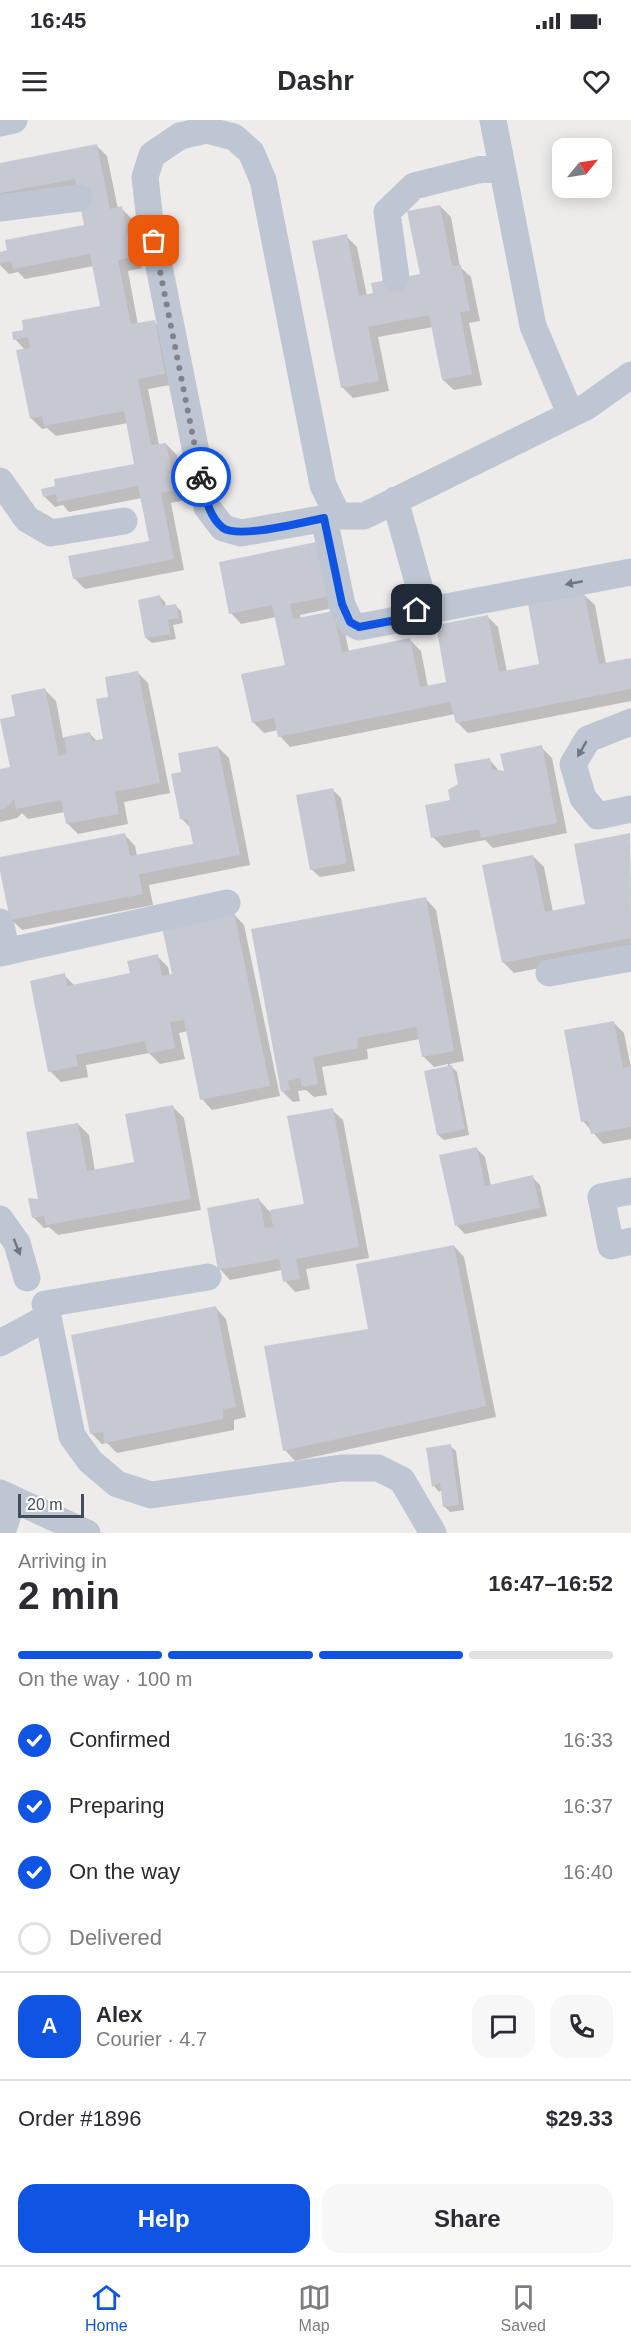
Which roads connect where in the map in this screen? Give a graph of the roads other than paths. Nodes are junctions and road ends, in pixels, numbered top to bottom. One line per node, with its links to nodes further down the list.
1 (14, 120): 3 (lane)
2 (493, 120): 4 (lane)
3 (0, 123)
4 (502, 167): 7 (lane); 9 (lane)
5 (79, 198): 6 (lane)
6 (0, 208)
7 (396, 278)
8 (631, 375): 9 (lane)
9 (570, 413): 11 (lane)
10 (0, 482): 13 (lane)
11 (395, 500): 12 (lane); 15 (lane)
12 (331, 517): 12 (lane); 15 (lane)
13 (124, 520)
14 (631, 572): 15 (lane, one-way to 15)
15 (417, 610)
16 (631, 722): 17 (lane, one-way to 17)
17 (631, 809)
18 (227, 903): 20 (lane)
19 (0, 922): 20 (lane)
20 (4, 952)
21 (631, 958): 22 (lane)
22 (549, 973)
23 (631, 1191): 25 (lane)
24 (0, 1220): 27 (lane, one-way to 27)
25 (631, 1241)
26 (208, 1276): 28 (lane)
27 (27, 1278)
28 (45, 1304)
29 (0, 1343): 33 (lane)
30 (7, 1496): 31 (lane); 32 (lane)
31 (2, 1533)
32 (87, 1533)
33 (433, 1533)

